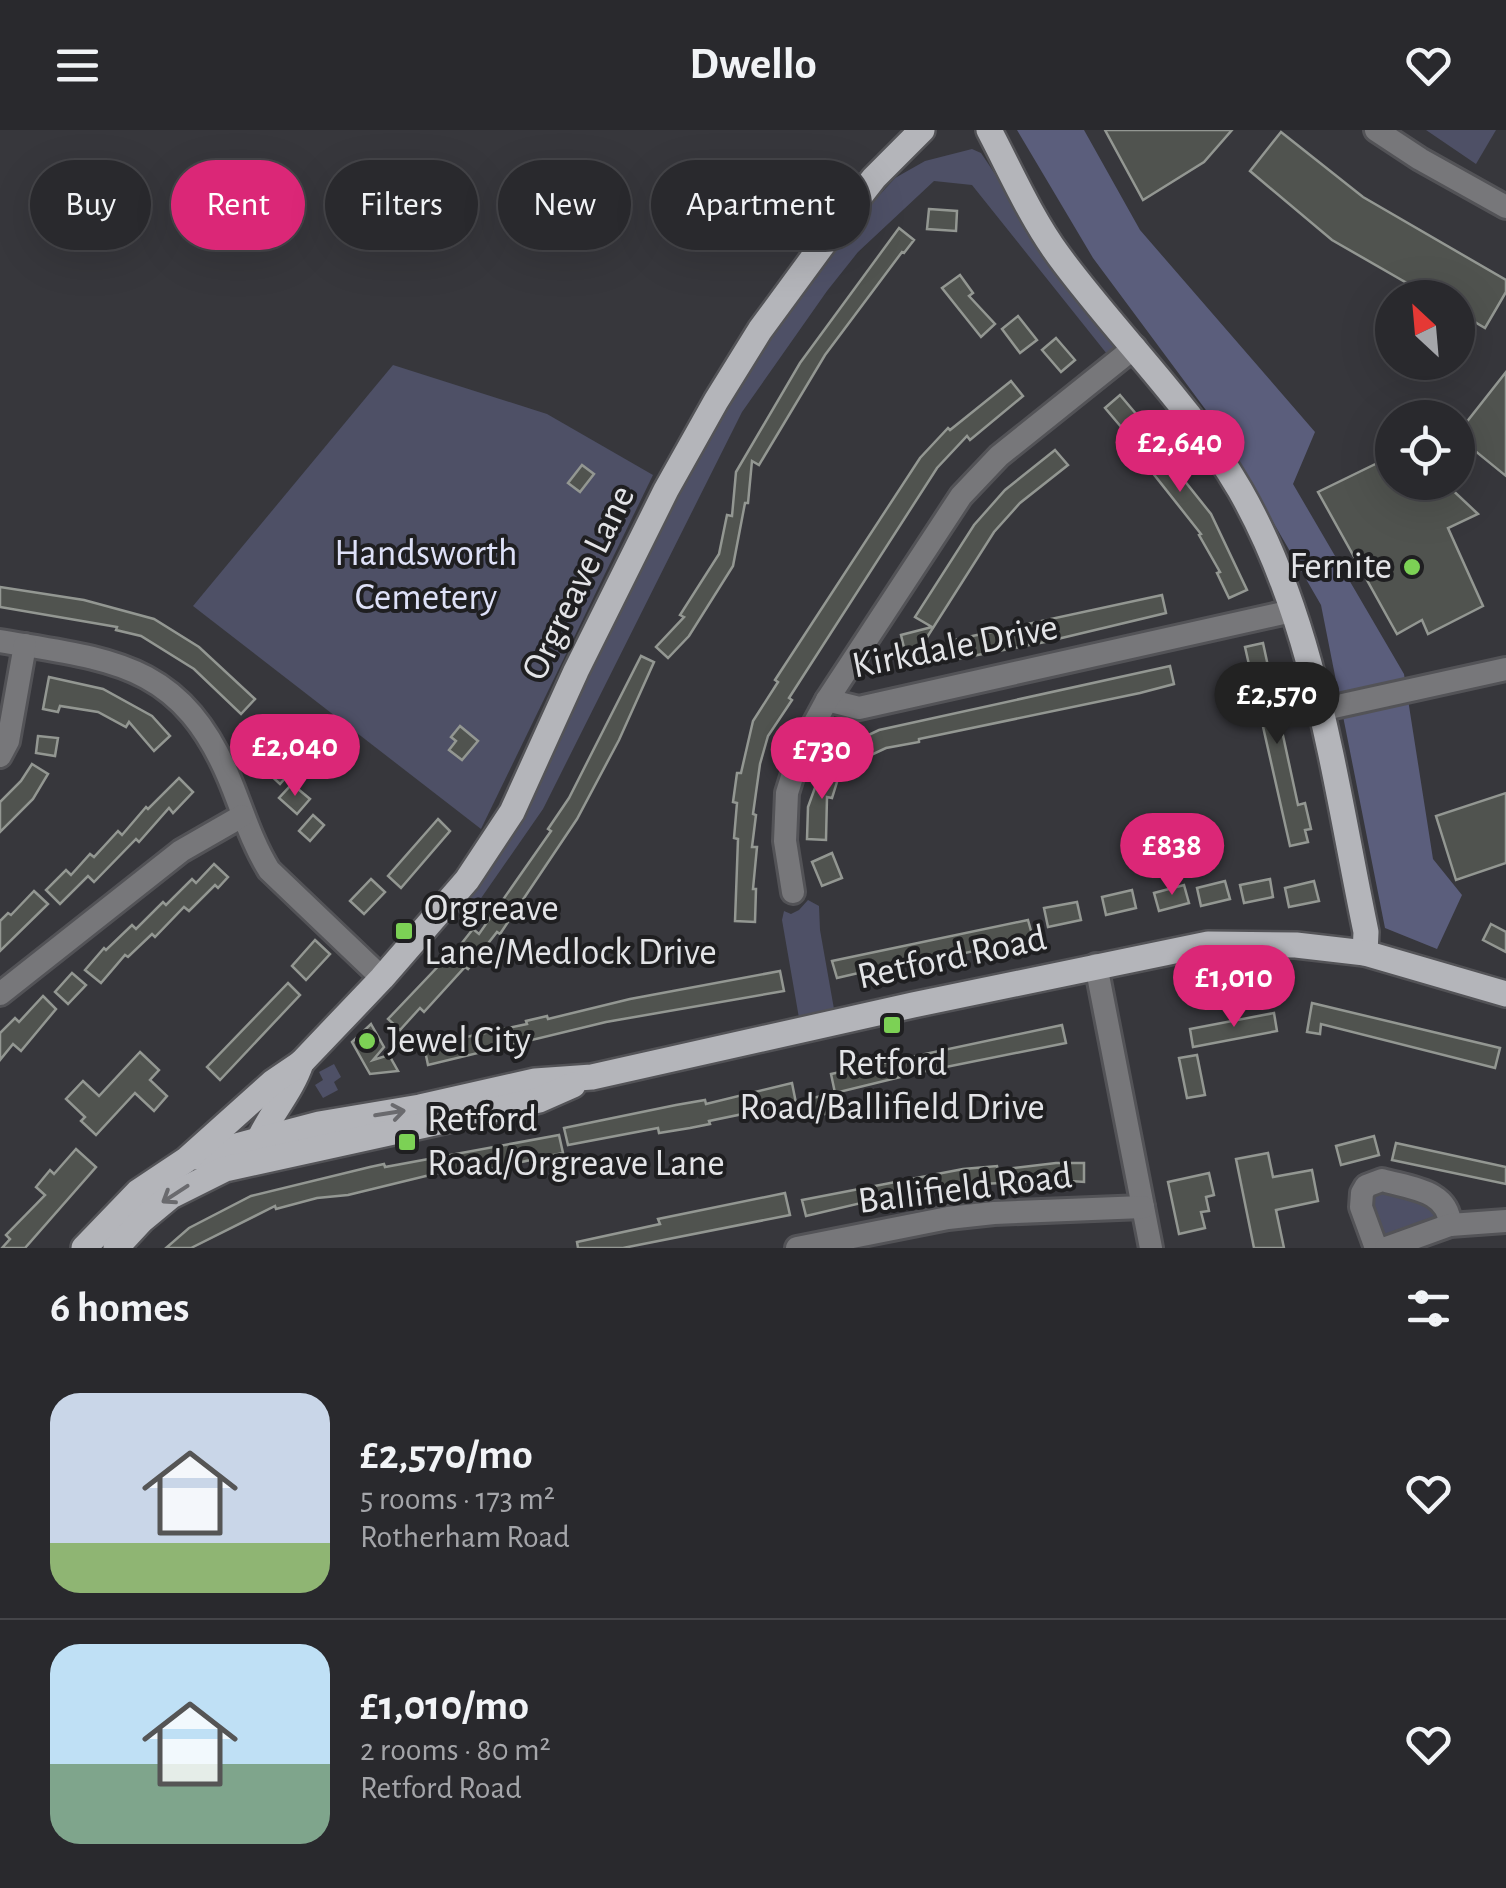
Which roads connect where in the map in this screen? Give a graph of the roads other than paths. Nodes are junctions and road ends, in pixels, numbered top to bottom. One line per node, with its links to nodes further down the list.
1 (922, 130): 17 (main road, Orgreave Lane)
2 (989, 130): 5 (main road)
3 (1376, 130): 4 (street)
4 (1506, 206)
5 (1135, 347): 6 (main road); 10 (street)
6 (1292, 611): 10 (street, Kirkdale Drive); 11 (main road)
7 (0, 641): 8 (street)
8 (25, 645): 12 (street); 13 (street)
9 (1506, 669): 11 (street)
10 (827, 700): 14 (street, Kirkdale Drive)
11 (1320, 710): 15 (main road)
12 (0, 756)
13 (242, 816): 17 (street); 18 (street)
14 (792, 892)
15 (1365, 953): 16 (main road, Retford Road); 19 (main road, Retford Road)
16 (1096, 965): 21 (main road, Retford Road); 26 (street)
17 (382, 978): 20 (main road, Orgreave Lane)
18 (0, 994)
19 (1506, 994)
20 (298, 1074): 22 (main road, Orgreave Lane); 23 (main road); 24 (main road, Orgreave Lane)
21 (592, 1077): 23 (main road, Retford Road, one-way to 21); 24 (main road, Retford Road)
22 (244, 1108): 24 (main road); 25 (main road, Orgreave Lane)
23 (320, 1124): 24 (main road, Retford Road)
24 (251, 1147): 25 (main road, Retford Road); 31 (main road, one-way to 31)
25 (186, 1160): 30 (main road)
26 (1143, 1207): 29 (street, Ballifield Road); 33 (street)
27 (1506, 1222): 28 (street)
28 (1450, 1225): 34 (street); 35 (street)
29 (892, 1239): 32 (street, Ballifield Road)
30 (84, 1248)
31 (116, 1248)
32 (797, 1248)
33 (1152, 1248)
34 (1376, 1248)
35 (1386, 1248)

